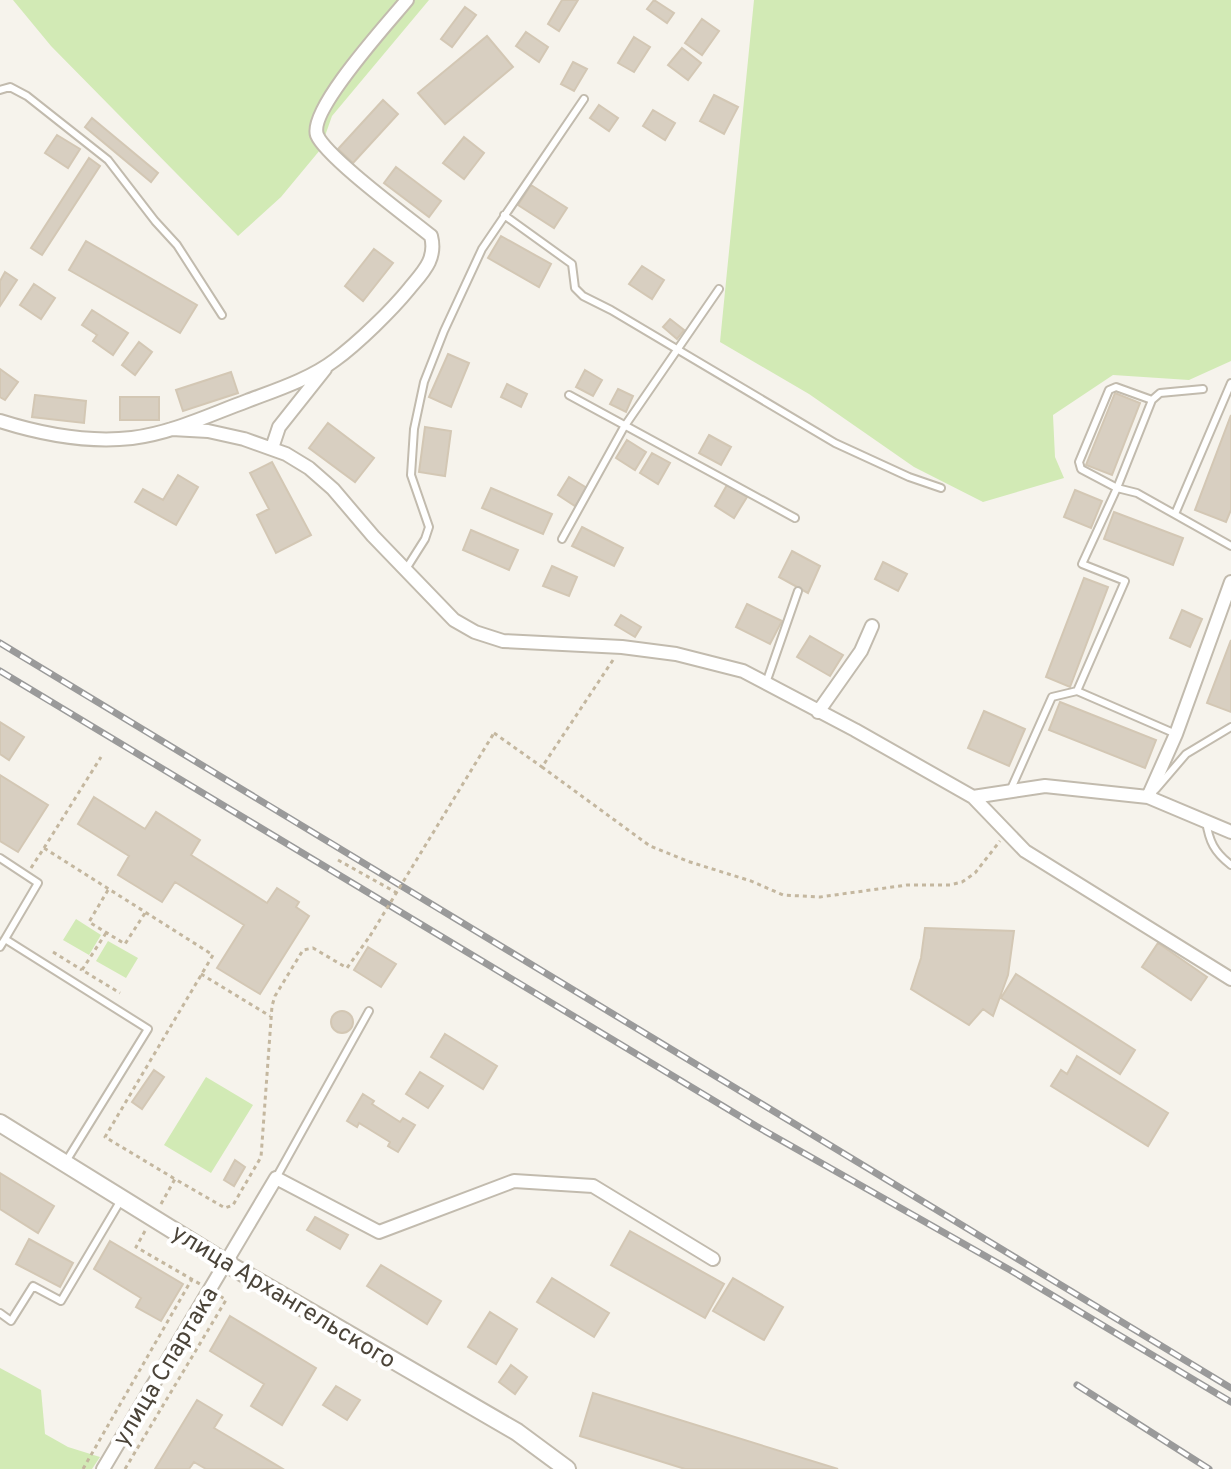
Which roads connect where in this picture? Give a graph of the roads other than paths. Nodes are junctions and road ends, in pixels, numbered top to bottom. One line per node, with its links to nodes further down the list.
1 (407, 0): 8 (street)
2 (0, 90): 6 (lane)
3 (584, 99): 4 (lane)
4 (504, 215): 7 (lane); 23 (lane)
5 (719, 289): 7 (lane)
6 (222, 315)
7 (677, 350): 14 (lane); 17 (lane)
8 (329, 364): 15 (street); 16 (street)
9 (1231, 383): 19 (lane)
10 (1203, 389): 12 (lane)
11 (569, 395): 14 (lane)
12 (1152, 400): 18 (lane); 18 (lane)
13 (0, 421): 15 (street)
14 (624, 427): 20 (lane); 21 (lane)
15 (172, 429): 16 (street)
16 (272, 448): 23 (street)
17 (941, 488)
18 (1117, 488): 19 (lane); 28 (lane)
19 (1175, 514): 22 (lane)
20 (795, 518)
21 (562, 539)
22 (1231, 546)
23 (406, 569): 27 (street)
24 (1231, 582): 31 (street)
25 (798, 591): 27 (lane)
26 (872, 626): 29 (street)
27 (766, 683): 29 (street)
28 (1077, 691): 31 (lane); 32 (lane)
29 (818, 712): 33 (street)
30 (1231, 727): 34 (lane)
31 (1176, 734): 34 (street)
32 (1010, 791): 33 (street); 34 (street)
33 (973, 797): 41 (street)
34 (1148, 797): 35 (street)
35 (1206, 821): 36 (street); 38 (lane)
36 (1231, 832)
37 (0, 858): 39 (lane)
38 (1231, 865)
39 (5, 939): 40 (lane); 44 (lane)
40 (0, 947)
41 (1231, 979)
42 (369, 1011): 45 (lane)
43 (0, 1123): 44 (street, улица Архангельского)
44 (64, 1164): 46 (street, улица Архангельского)
45 (276, 1178): 47 (street); 48 (street, улица Спартака)
46 (121, 1200): 48 (street, улица Архангельского); 49 (lane)
47 (713, 1259)
48 (226, 1263): 50 (street, улица Спартака); 51 (street, улица Архангельского)
49 (0, 1313)
50 (103, 1469)
51 (567, 1469)

